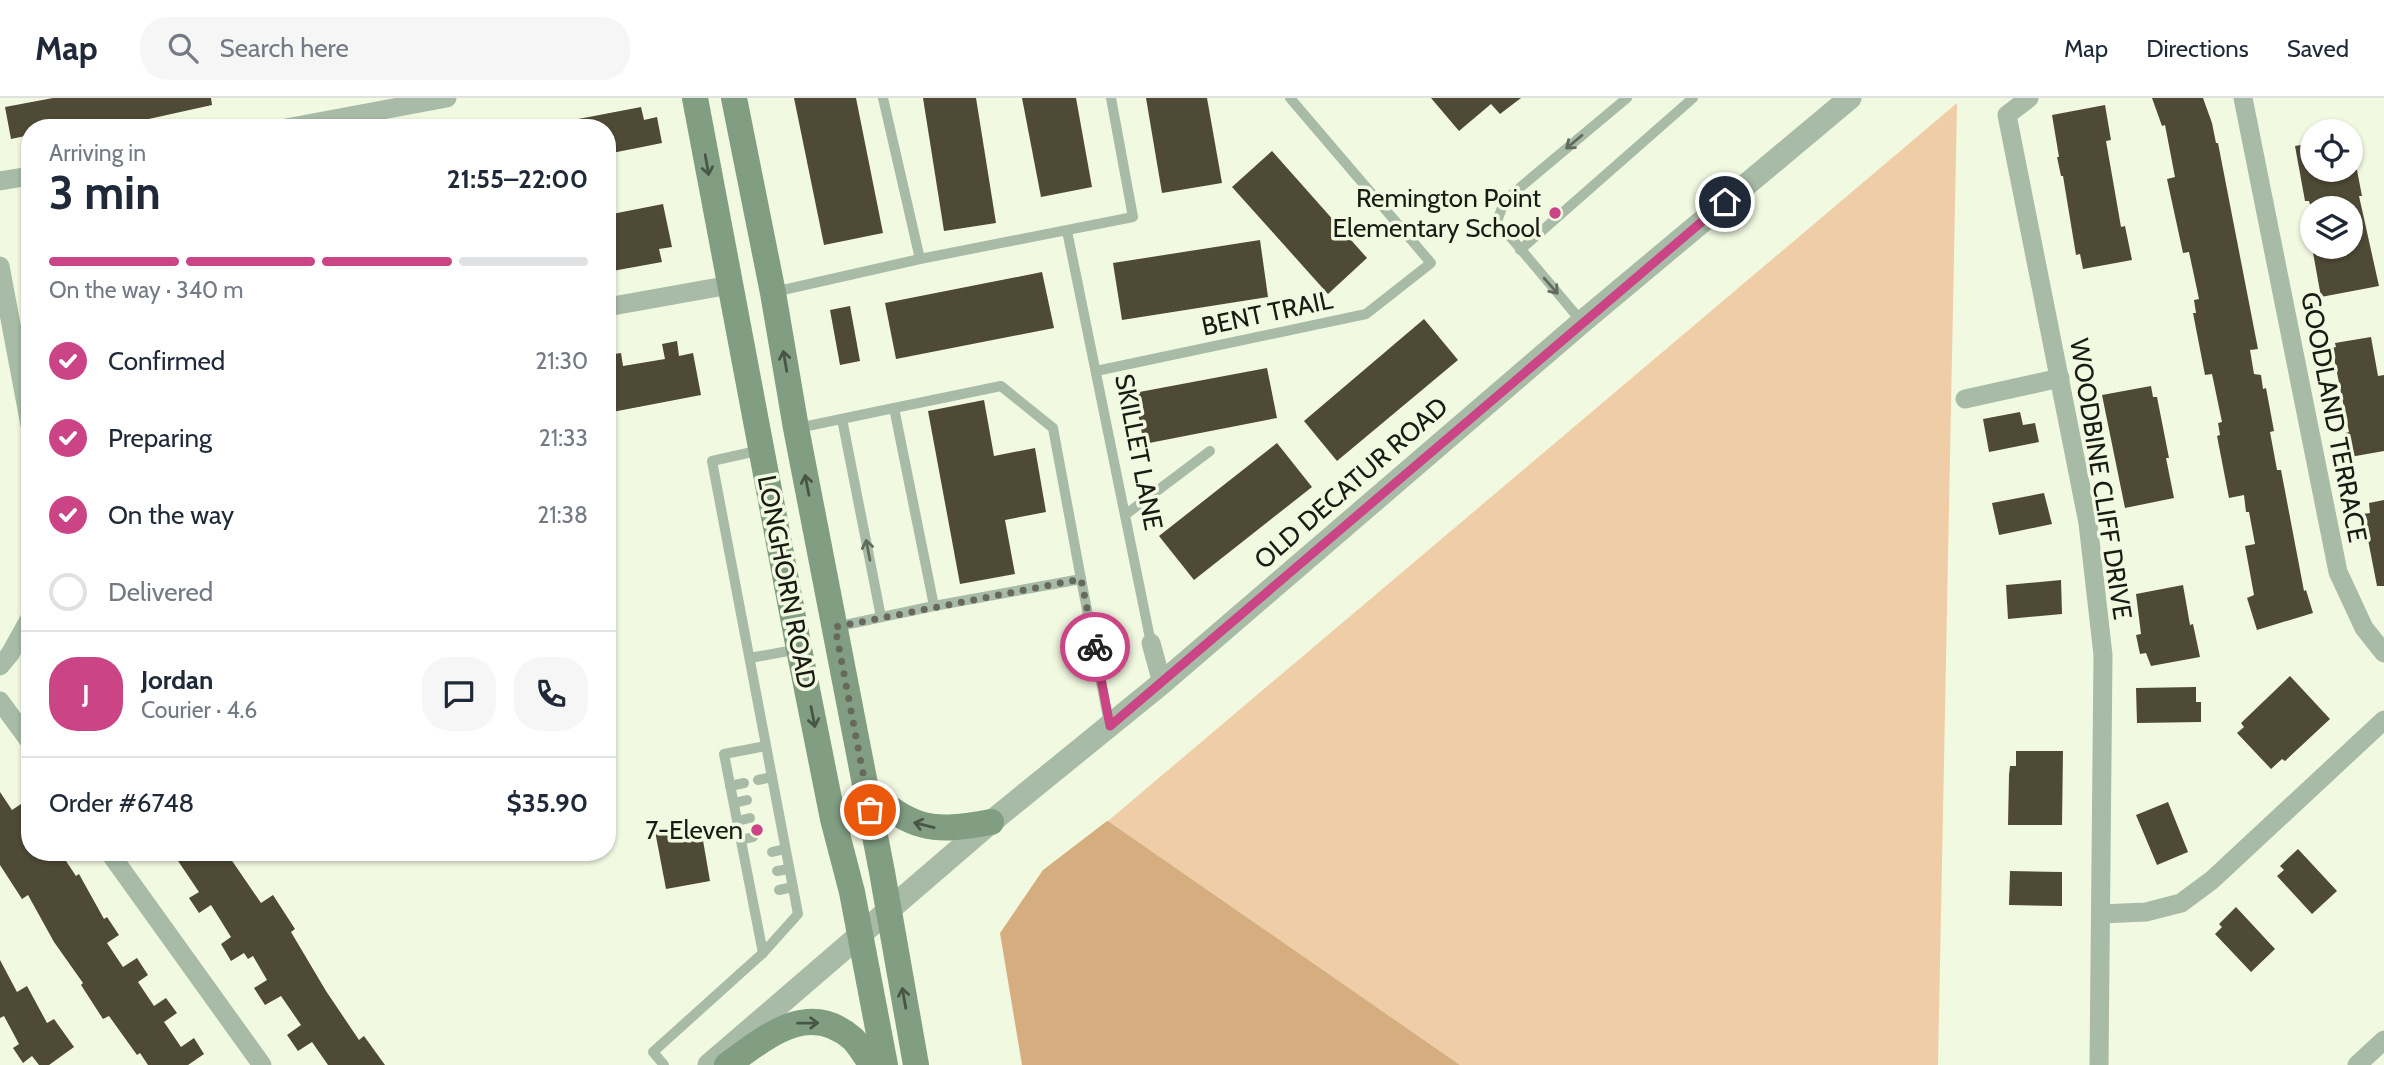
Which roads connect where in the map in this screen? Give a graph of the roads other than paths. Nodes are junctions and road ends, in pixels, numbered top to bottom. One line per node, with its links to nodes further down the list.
1 (447, 98): 12 (street)
2 (695, 98): 19 (main road, LONGHORN ROAD, one-way to 19)
3 (734, 98): 20 (main road, LONGHORN ROAD)
4 (883, 98): 17 (lane)
5 (1111, 98): 15 (lane)
6 (1290, 98): 23 (lane, BENT TRAIL)
7 (1627, 98): 16 (lane, one-way to 16)
8 (1693, 98): 16 (lane)
9 (1850, 98): 22 (street, OLD DECATUR ROAD)
10 (2029, 98): 25 (street, WOODBINE CLIFF DRIVE)
11 (2243, 98): 40 (street, GOODLAND TERRACE)
12 (334, 119)
13 (21, 178): 14 (street)
14 (0, 181)
15 (1067, 231): 17 (lane); 23 (lane, SKILLET LANE)
16 (1520, 250): 22 (lane, one-way to 22)
17 (920, 258): 20 (lane)
18 (0, 266): 24 (street)
19 (730, 285): 21 (street); 30 (main road, LONGHORN ROAD)
20 (774, 293): 29 (main road, LONGHORN ROAD, one-way to 20)
21 (616, 305)
22 (1582, 322): 43 (street, OLD DECATUR ROAD)
23 (1096, 371): 32 (lane, SKILLET LANE)
24 (21, 378)
25 (2060, 378): 26 (street); 81 (street, WOODBINE CLIFF DRIVE)
26 (1965, 399)
27 (894, 408): 28 (lane); 33 (lane); 34 (lane)
28 (842, 419): 29 (lane); 35 (lane, one-way to 28)
29 (796, 428): 30 (main road); 36 (main road, LONGHORN ROAD, one-way to 29)
30 (760, 442): 39 (main road, LONGHORN ROAD); 41 (lane)
31 (1210, 451): 32 (lane)
32 (1125, 515): 38 (lane, SKILLET LANE)
33 (1081, 579): 34 (lane); 46 (lane)
34 (934, 606): 35 (lane)
35 (881, 617): 36 (lane)
36 (835, 627): 53 (main road, LONGHORN ROAD)
37 (21, 634): 42 (street)
38 (1150, 643): 43 (street, SKILLET LANE)
39 (799, 649): 41 (lane); 82 (main road, LONGHORN ROAD, one-way to 82)
40 (2384, 653)
41 (750, 658): 48 (lane)
42 (0, 666)
43 (1162, 683): 46 (street, OLD DECATUR ROAD)
44 (0, 701): 47 (street)
45 (2384, 720): 81 (street)
46 (1110, 726): 62 (street, OLD DECATUR ROAD)
47 (21, 730)
48 (766, 746): 49 (lane); 52 (lane)
49 (772, 777): 50 (lane); 54 (lane)
50 (758, 780)
51 (744, 783): 52 (lane)
52 (730, 786): 57 (lane)
53 (866, 789): 62 (main road, one-way to 53); 80 (main road, LONGHORN ROAD)
54 (775, 794): 55 (lane); 58 (lane)
55 (762, 797)
56 (747, 800): 57 (lane)
57 (734, 803): 61 (lane)
58 (779, 812): 59 (lane); 63 (lane)
59 (766, 815)
60 (750, 818): 61 (lane)
61 (737, 821): 66 (lane)
62 (991, 822): 80 (street, OLD DECATUR ROAD)
63 (782, 831): 64 (lane); 67 (lane)
64 (769, 834)
65 (753, 837): 66 (lane)
66 (741, 840): 70 (lane)
67 (785, 849): 68 (lane); 72 (lane)
68 (772, 852)
69 (757, 854): 70 (lane)
70 (744, 857): 75 (lane)
71 (115, 861): 85 (street)
72 (789, 869): 73 (lane); 76 (lane)
73 (777, 871)
74 (761, 874): 75 (lane)
75 (748, 877): 79 (lane)
76 (793, 887): 77 (lane); 83 (lane)
77 (779, 890)
78 (764, 893): 79 (lane)
79 (752, 896): 83 (lane)
80 (888, 911): 82 (street, OLD DECATUR ROAD); 91 (main road, LONGHORN ROAD, one-way to 80)
81 (2101, 914): 92 (street, WOODBINE CLIFF DRIVE)
82 (860, 934): 87 (street, OLD DECATUR ROAD); 90 (main road, LONGHORN ROAD)
83 (763, 953): 86 (lane)
84 (2384, 1040): 93 (street)
85 (262, 1065)
86 (664, 1065)
87 (709, 1065)
88 (727, 1065): 89 (main road, one-way to 89)
89 (872, 1065)
90 (885, 1065)
91 (916, 1065)
92 (2099, 1065)
93 (2357, 1065)

